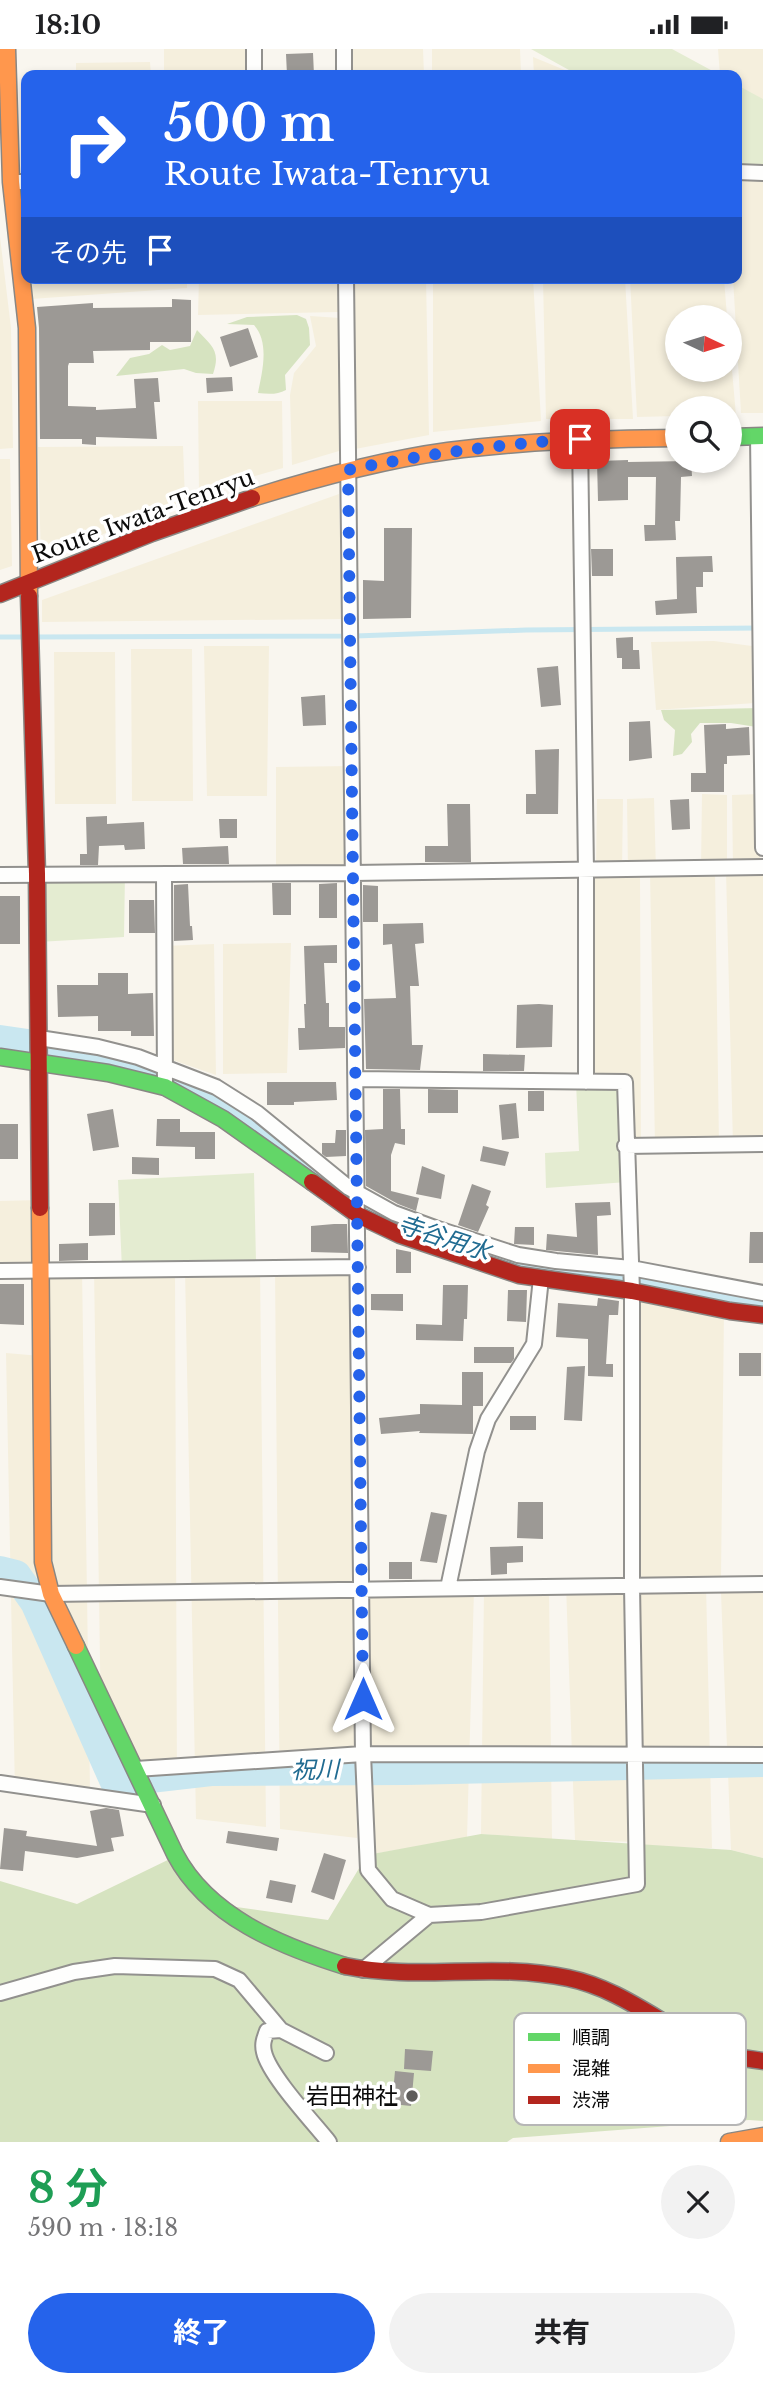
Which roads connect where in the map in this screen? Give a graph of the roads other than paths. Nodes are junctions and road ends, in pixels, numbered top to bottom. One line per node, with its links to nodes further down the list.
1 (7, 49): 6 (street)
2 (254, 49): 4 (street)
3 (344, 49): 5 (street)
4 (254, 70)
5 (344, 70)
6 (4, 81): 9 (street)
7 (742, 173): 8 (street)
8 (763, 173)
9 (19, 182): 10 (street)
10 (21, 218)
11 (25, 284): 18 (street)
12 (346, 284): 17 (street)
13 (760, 436): 14 (street); 20 (street)
14 (742, 437)
15 (665, 438): 16 (street, Route Iwata-Tenryu)
16 (580, 439): 17 (street, Route Iwata-Tenryu); 22 (street)
17 (348, 470): 18 (street, Route Iwata-Tenryu); 23 (street)
18 (29, 582): 19 (street, Route Iwata-Tenryu); 24 (street)
19 (0, 594)
20 (763, 848)
21 (763, 867): 22 (street)
22 (586, 871): 23 (street); 32 (street)
23 (353, 873): 25 (street); 31 (street)
24 (37, 874): 25 (street); 26 (street); 27 (street)
25 (164, 874): 30 (street)
26 (0, 875)
27 (39, 1038): 29 (street); 30 (street)
28 (0, 1057): 29 (street)
29 (39, 1063): 33 (street); 40 (street)
30 (164, 1066): 33 (street); 36 (street)
31 (356, 1079): 32 (street); 36 (street)
32 (586, 1082): 35 (street)
33 (164, 1087): 37 (street)
34 (763, 1144): 35 (street)
35 (625, 1146): 39 (street)
36 (358, 1193): 37 (street); 39 (street)
37 (358, 1215): 38 (street); 42 (street)
38 (358, 1267): 40 (street); 49 (street)
39 (631, 1268): 43 (street); 44 (street)
40 (41, 1270): 41 (street); 51 (street)
41 (0, 1271)
42 (541, 1278): 43 (street); 50 (street)
43 (632, 1291): 45 (street); 47 (street)
44 (763, 1293)
45 (763, 1315)
46 (763, 1584): 47 (street)
47 (632, 1586): 50 (street); 54 (street)
48 (0, 1587): 51 (street)
49 (363, 1588): 50 (street); 51 (street); 52 (street)
50 (448, 1588)
51 (51, 1594): 55 (street)
52 (363, 1753): 54 (street); 55 (street); 58 (street)
53 (763, 1755): 54 (street)
54 (635, 1756): 58 (street)
55 (136, 1769): 57 (street)
56 (0, 1783): 57 (street)
57 (153, 1805): 59 (street)
58 (429, 1915): 59 (street)
59 (363, 1970): 61 (street)
60 (0, 1993): 62 (street)
61 (648, 2013)
62 (281, 2030): 63 (street); 65 (street)
63 (326, 2053)
64 (763, 2136): 66 (street)
65 (329, 2142)
66 (729, 2142)

